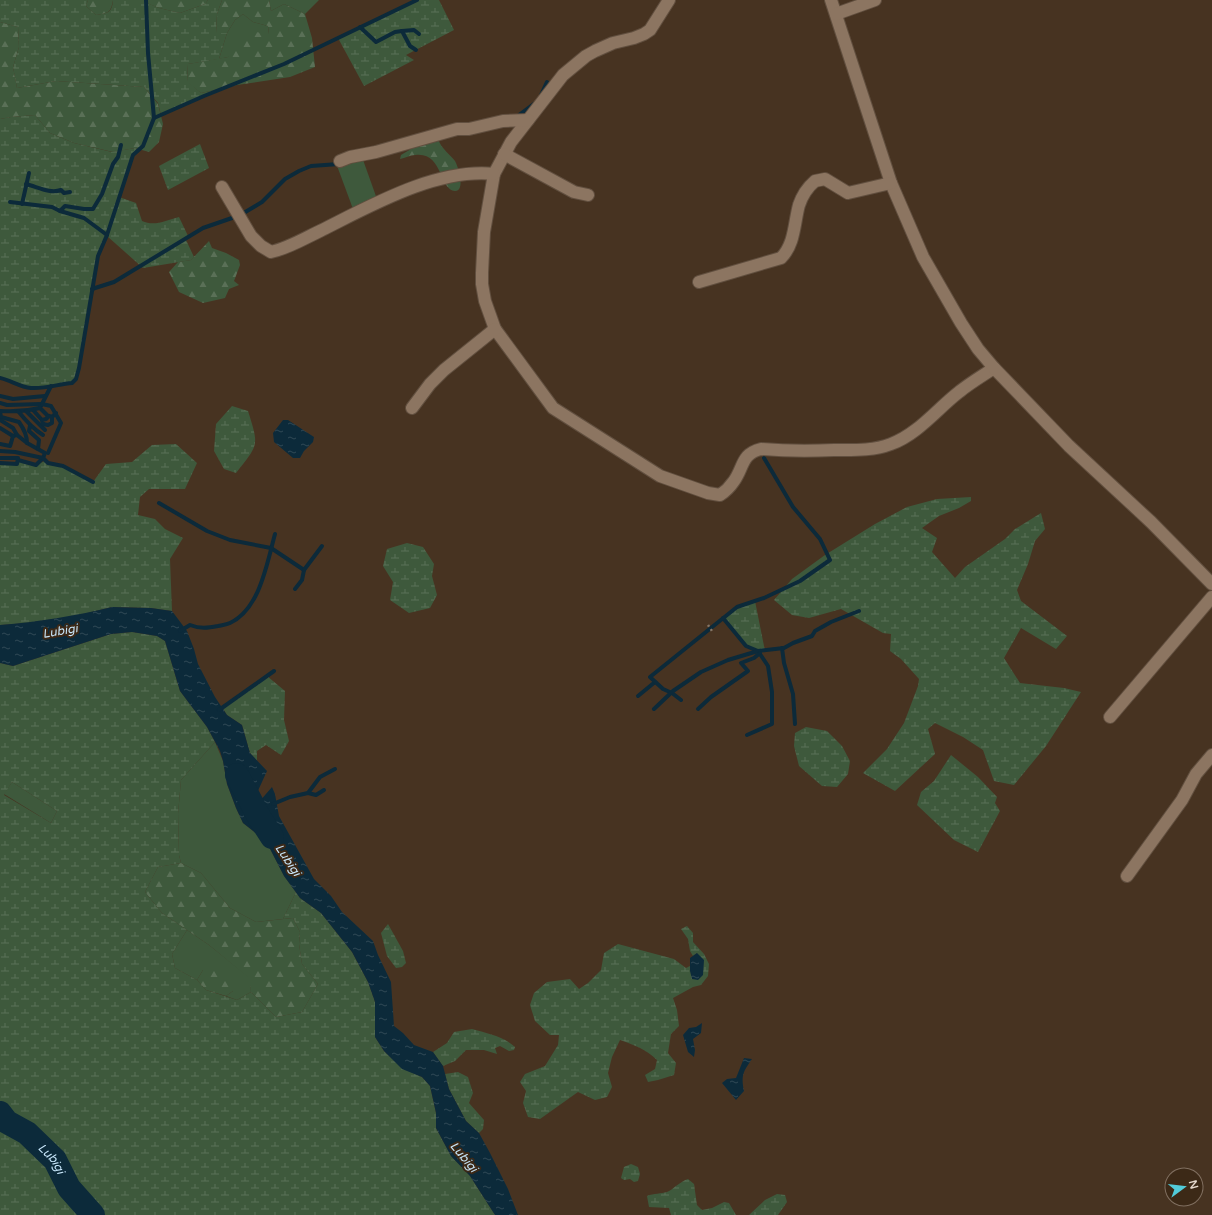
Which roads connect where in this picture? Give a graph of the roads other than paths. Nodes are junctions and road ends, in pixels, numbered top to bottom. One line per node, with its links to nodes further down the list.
1 (669, 0): 5 (street)
2 (831, 0): 4 (street)
3 (876, 0): 4 (street)
4 (836, 14): 9 (street)
5 (528, 120): 6 (street); 7 (street)
6 (504, 154): 8 (street); 11 (street)
7 (340, 161)
8 (494, 174): 10 (street); 13 (street)
9 (891, 183): 12 (street); 14 (street)
10 (222, 186)
11 (588, 195)
12 (699, 282)
13 (495, 329): 14 (street); 15 (street)
14 (994, 368): 16 (street)
15 (412, 408)
16 (1212, 584)
17 (1212, 597): 18 (street)
18 (1110, 717)
19 (1212, 755): 20 (street)
20 (1127, 876)

